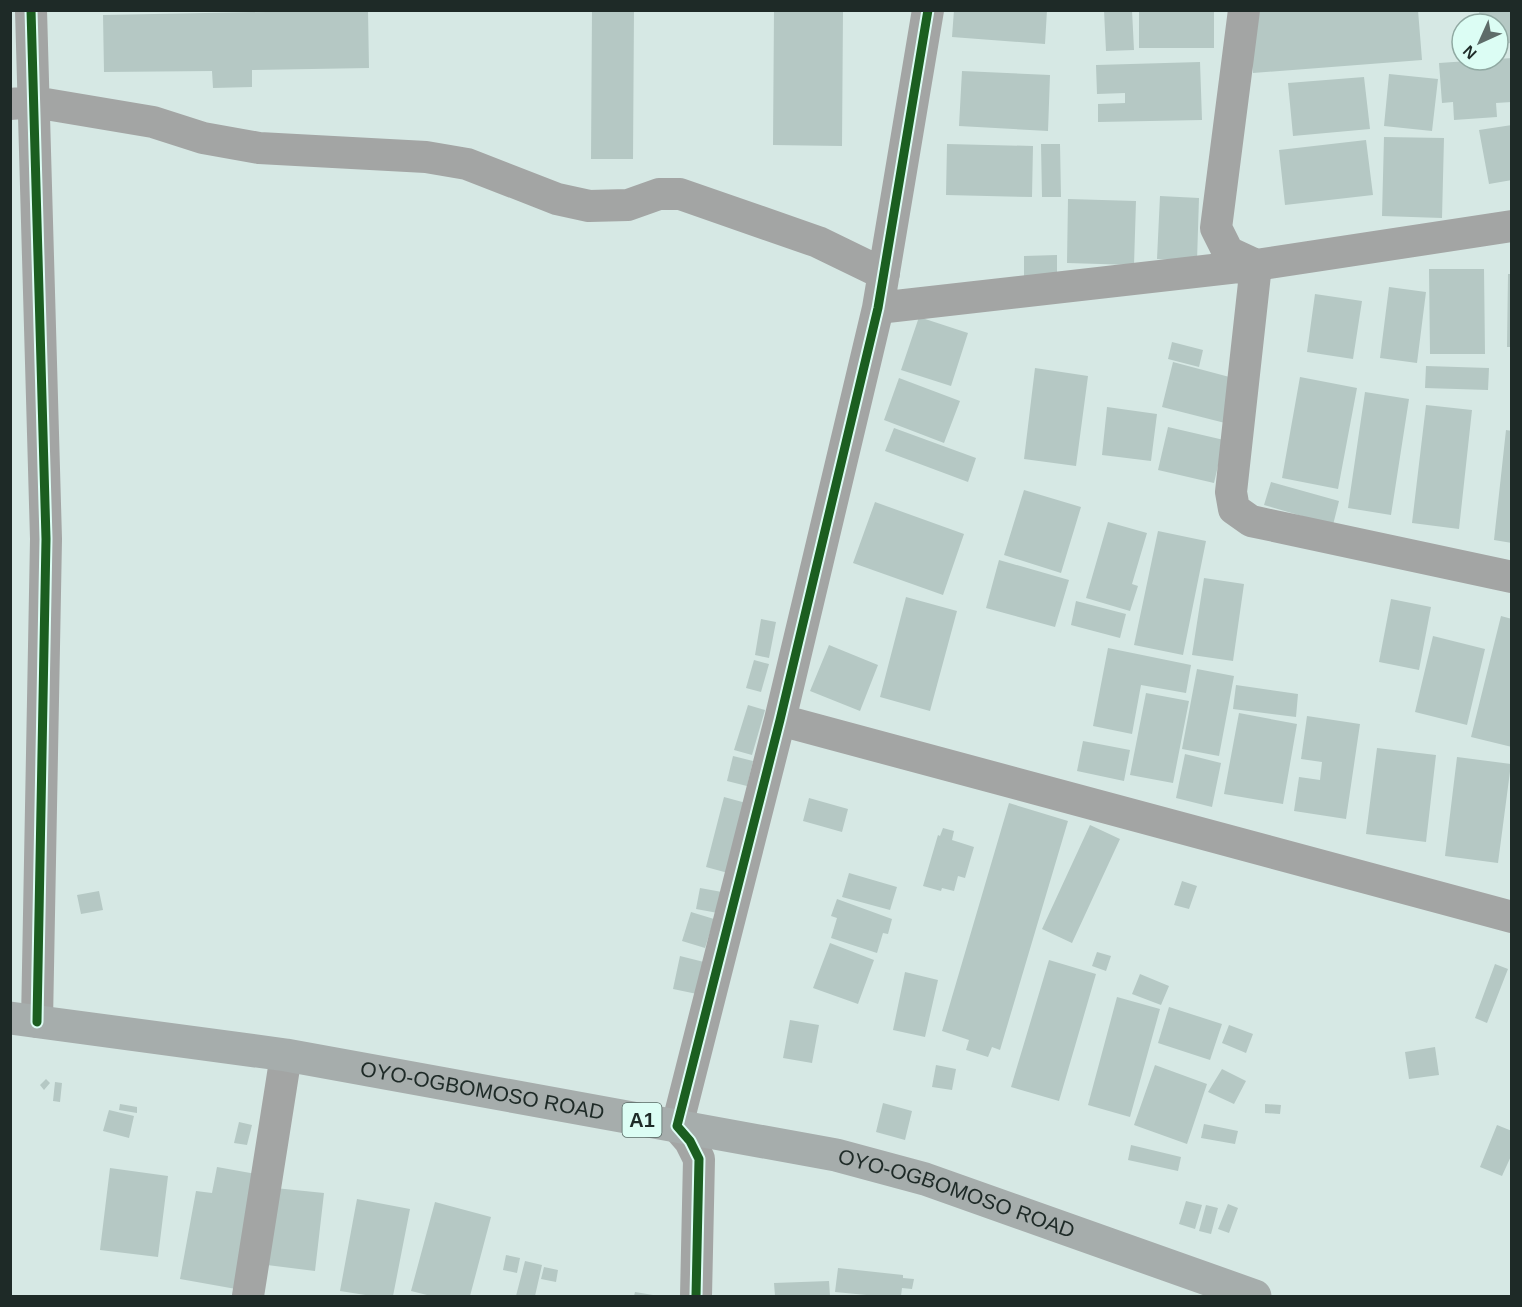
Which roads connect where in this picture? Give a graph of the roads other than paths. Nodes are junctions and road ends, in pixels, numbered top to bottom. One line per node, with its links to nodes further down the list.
1 (31, 10): 4 (street)
2 (928, 10): 7 (street)
3 (1244, 10): 6 (street)
4 (22, 103): 7 (street); 12 (street)
5 (1512, 226): 6 (street)
6 (1256, 265): 8 (street); 9 (street)
7 (884, 274): 8 (street)
8 (878, 308): 10 (street)
9 (1512, 577)
10 (780, 720): 11 (street); 14 (street)
11 (1512, 917)
12 (24, 1020): 13 (highway, OYO-OGBOMOSO ROAD / A1)
13 (286, 1055): 14 (highway, OYO-OGBOMOSO ROAD / A1); 15 (street)
14 (677, 1126): 16 (street); 17 (highway, OYO-OGBOMOSO ROAD / A1)
15 (248, 1296)
16 (696, 1296)
17 (1255, 1296)

